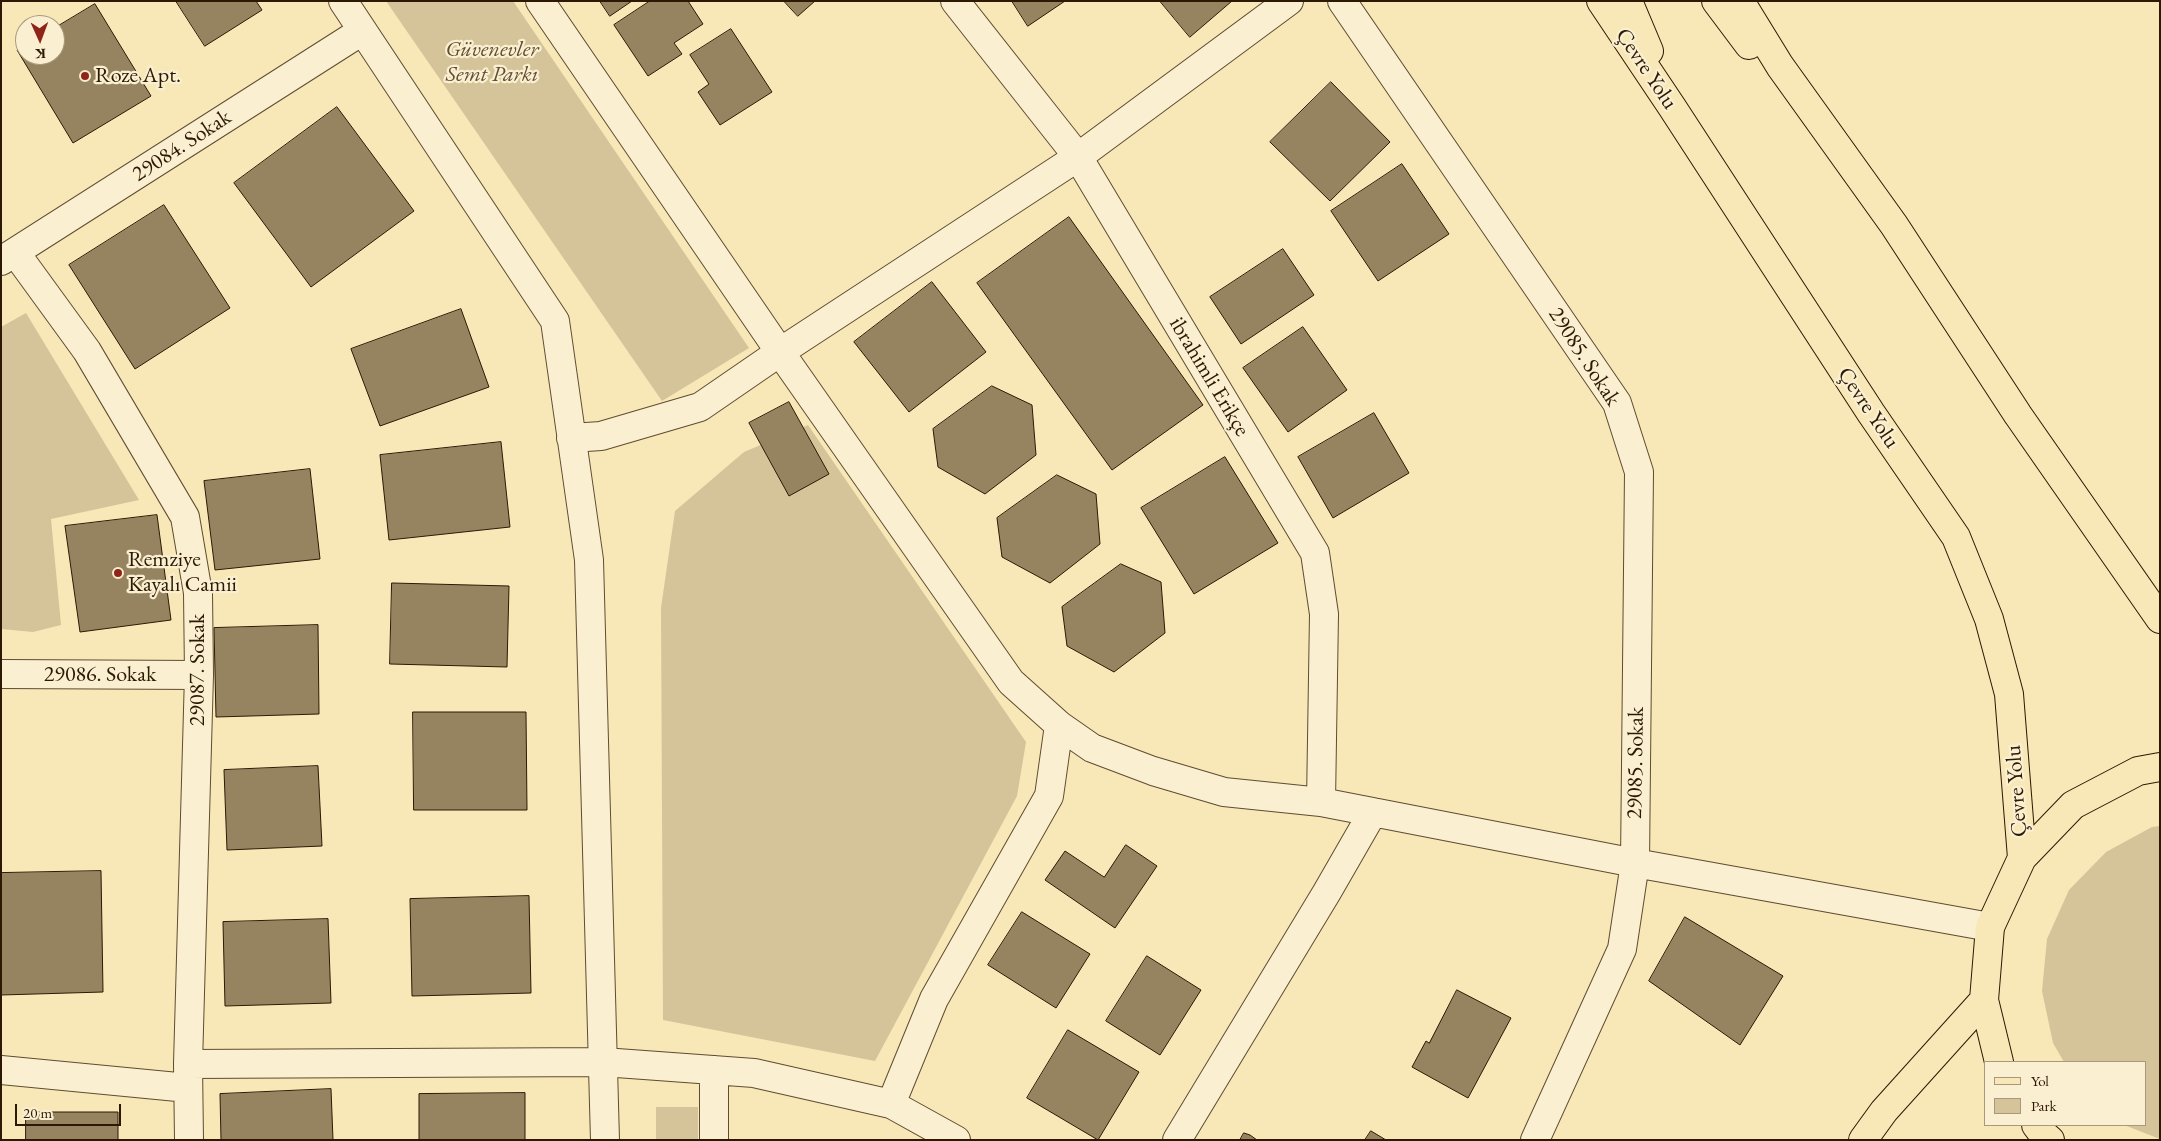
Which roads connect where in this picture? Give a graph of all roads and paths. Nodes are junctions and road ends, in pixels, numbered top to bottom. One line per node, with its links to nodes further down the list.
1 (343, 1): 10 (street)
2 (540, 1): 15 (street)
3 (954, 1): 12 (street, ibrahimli Erikçe)
4 (1289, 1): 12 (street)
5 (1342, 1): 25 (street, 29085. Sokak)
6 (1601, 1): 11 (main road, Çevre Yolu)
7 (1628, 1): 11 (main road)
8 (1716, 1): 13 (main road)
9 (1740, 1): 13 (main road)
10 (362, 30): 14 (street, 29084. Sokak); 16 (street)
11 (1672, 107): 24 (main road, Çevre Yolu)
12 (1078, 157): 15 (street); 22 (street, ibrahimli Erikçe)
13 (1894, 225): 17 (main road)
14 (8, 256): 19 (street, 29087. Sokak)
15 (780, 352): 16 (street); 20 (street)
16 (572, 438): 29 (street)
17 (2160, 619)
18 (1, 674): 19 (street, 29086. Sokak)
19 (199, 675): 32 (street, 29087. Sokak)
20 (1059, 725): 22 (street); 33 (street)
21 (2160, 767): 24 (main road)
22 (1321, 802): 23 (street)
23 (1373, 812): 25 (street); 39 (street)
24 (2022, 858): 26 (main road)
25 (1635, 863): 26 (street); 40 (street, 29085. Sokak)
26 (1990, 927): 27 (main road)
27 (1984, 1000): 28 (main road); 41 (main road)
28 (2000, 1061)
29 (603, 1062): 31 (street); 32 (street); 36 (street)
30 (1, 1070): 32 (street)
31 (714, 1070): 33 (street); 37 (street)
32 (188, 1076): 35 (street, 29087. Sokak)
33 (891, 1104): 38 (street)
34 (2037, 1126): 42 (main road)
35 (189, 1140)
36 (606, 1140)
37 (714, 1140)
38 (956, 1140)
39 (1177, 1140)
40 (1534, 1140)
41 (1863, 1140)
42 (2050, 1140)

